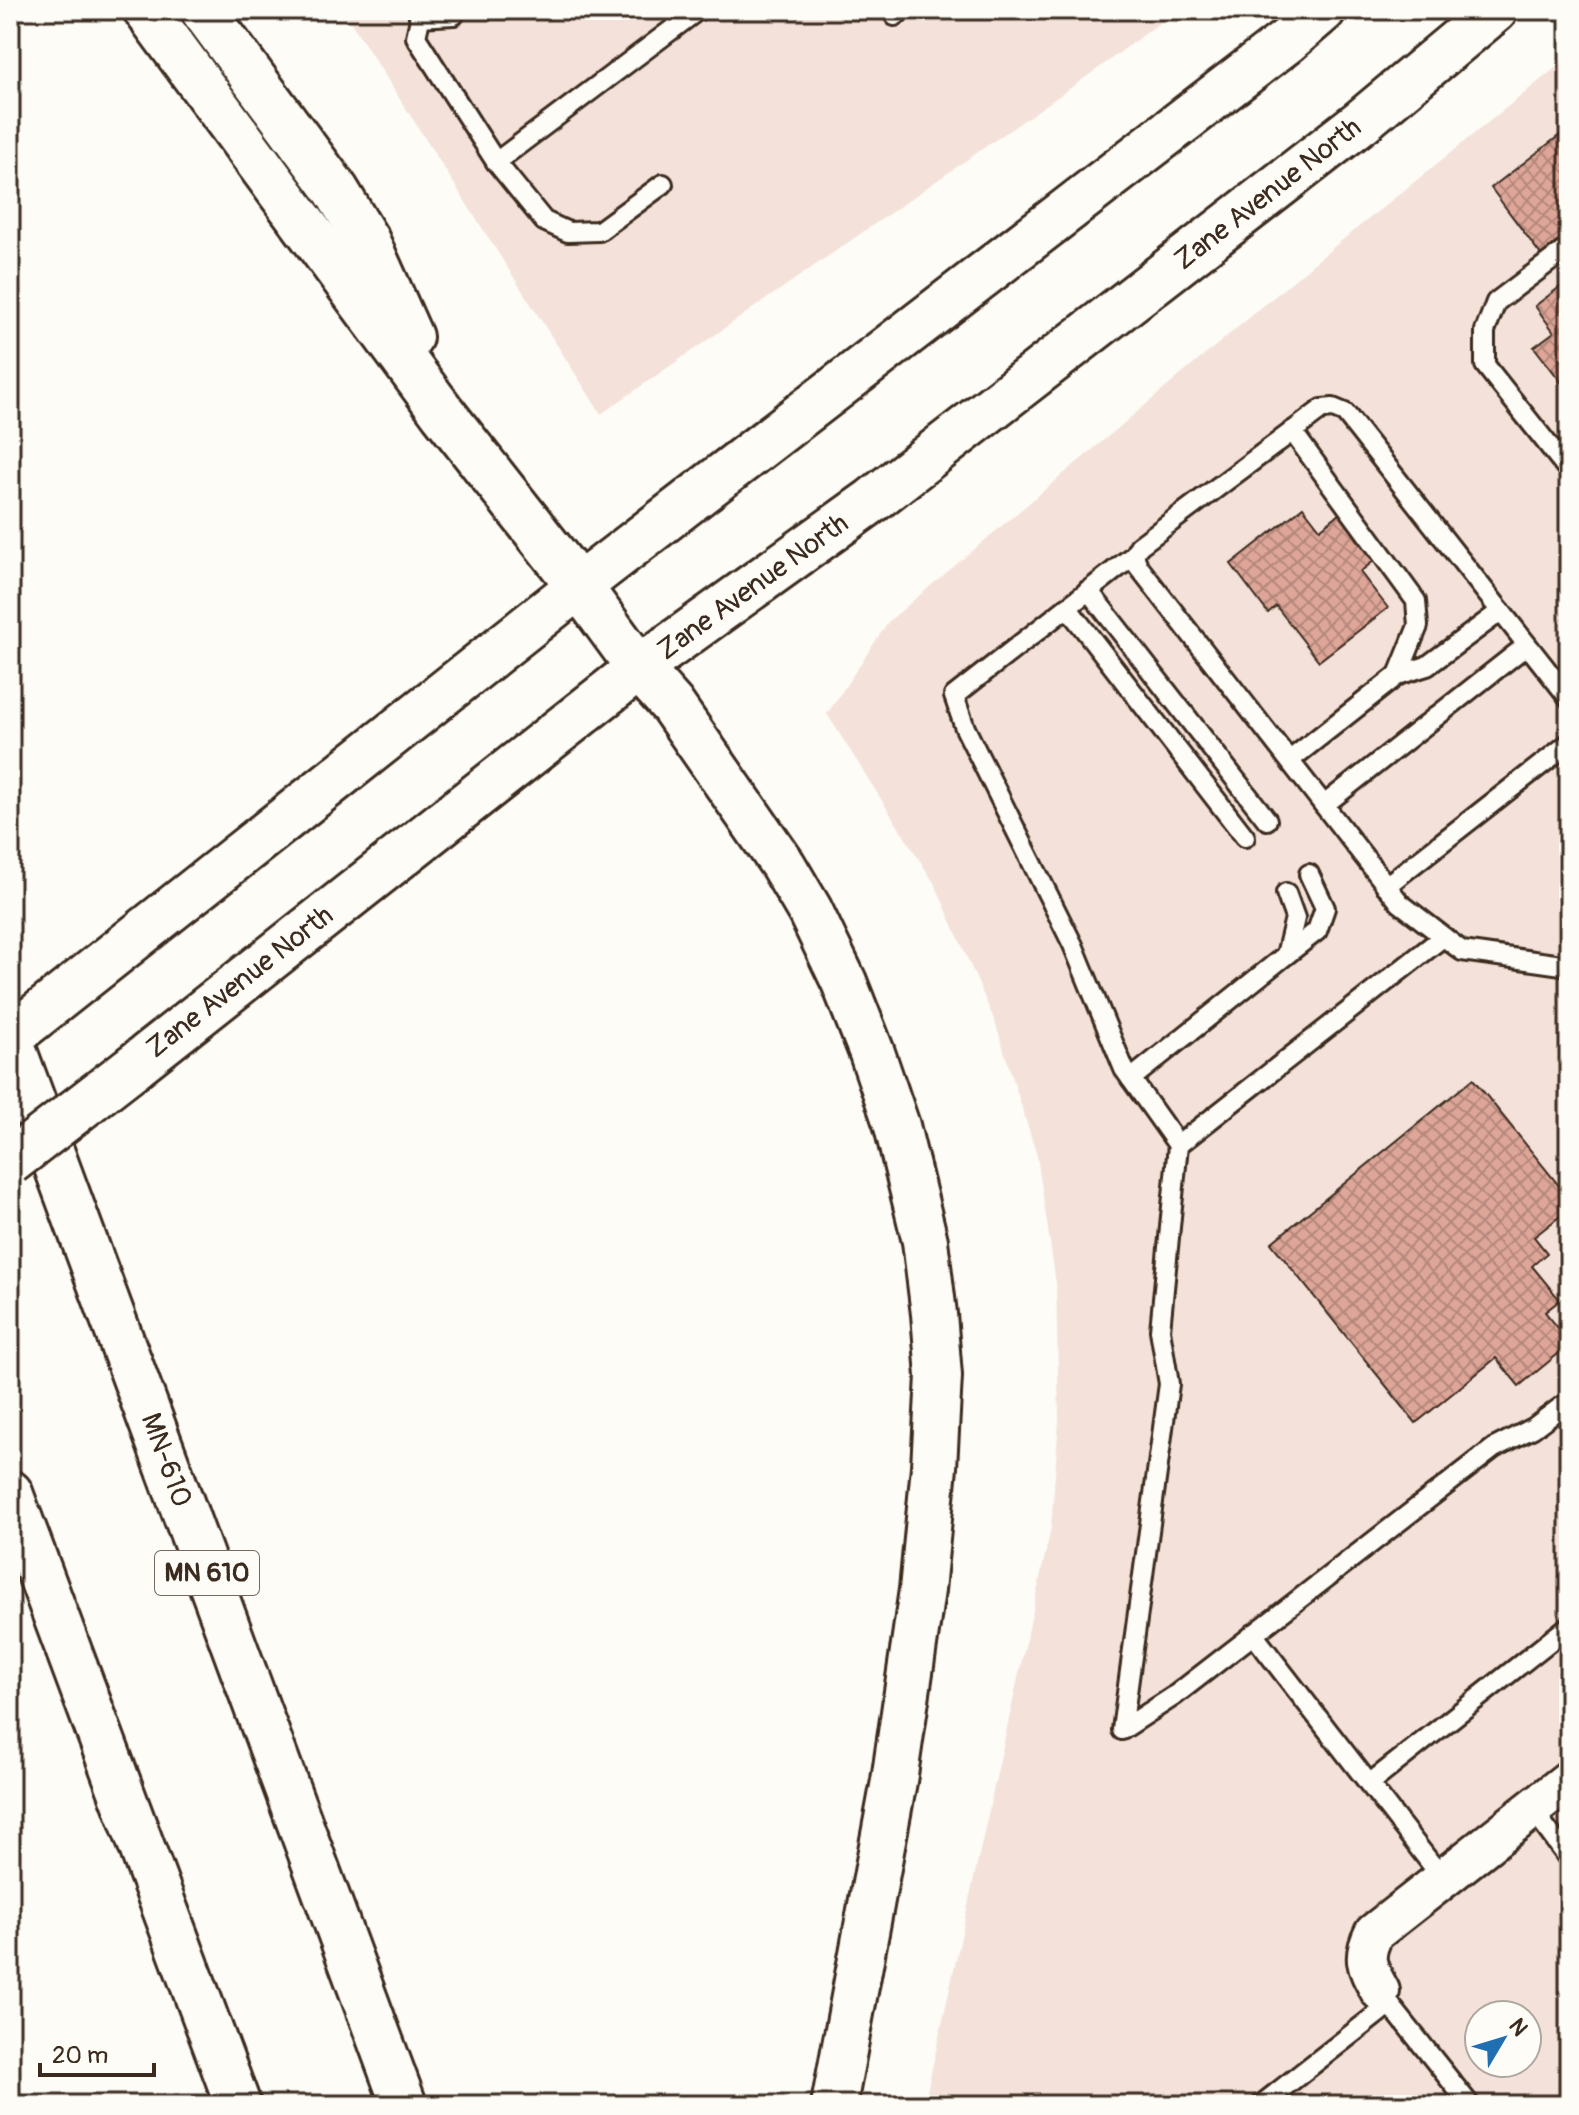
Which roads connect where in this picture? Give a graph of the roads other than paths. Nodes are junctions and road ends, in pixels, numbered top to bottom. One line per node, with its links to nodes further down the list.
1 (146, 10): 11 (main road)
2 (203, 10): 11 (main road)
3 (698, 10): 8 (lane)
4 (1323, 10): 15 (main road)
5 (1495, 10): 20 (main road, Zane Avenue North)
6 (420, 14): 7 (lane); 8 (lane)
7 (454, 15)
8 (496, 162): 9 (lane)
9 (663, 184)
10 (1569, 247): 13 (lane)
11 (443, 413): 15 (main road)
12 (1292, 431): 14 (lane); 18 (lane); 21 (lane)
13 (1569, 471)
14 (1134, 555): 16 (lane); 24 (lane)
15 (579, 586): 20 (main road); 34 (main road)
16 (1088, 590): 17 (lane); 26 (lane)
17 (1067, 607): 27 (lane); 35 (lane)
18 (1501, 611): 19 (lane); 21 (lane)
19 (1527, 645): 22 (lane); 25 (lane)
20 (639, 668): 37 (main road, Zane Avenue North, bridge); 50 (main road)
21 (1398, 675): 24 (lane)
22 (1569, 698)
23 (1569, 743): 29 (lane)
24 (1290, 760): 25 (lane)
25 (1324, 805): 29 (lane)
26 (1267, 820)
27 (1245, 837)
28 (1309, 874): 32 (lane)
29 (1386, 886): 31 (lane)
30 (1286, 893): 32 (lane)
31 (1443, 937): 33 (lane); 36 (lane)
32 (1286, 955): 35 (lane)
33 (1569, 966)
34 (10, 1039): 49 (main road, MN-610 / MN 610)
35 (1131, 1079): 36 (lane)
36 (1178, 1145): 41 (lane)
37 (10, 1162)
38 (1569, 1401): 41 (lane)
39 (10, 1493): 48 (main road)
40 (1569, 1626): 43 (lane)
41 (1253, 1634): 43 (lane)
42 (1569, 1780): 44 (street)
43 (1369, 1784): 46 (lane)
44 (1532, 1809): 45 (lane); 46 (street)
45 (1569, 1859)
46 (1443, 1879): 47 (street)
47 (1385, 1998): 51 (lane); 52 (lane)
48 (238, 2105)
49 (404, 2105)
50 (834, 2105)
51 (1261, 2105)
52 (1470, 2105)

